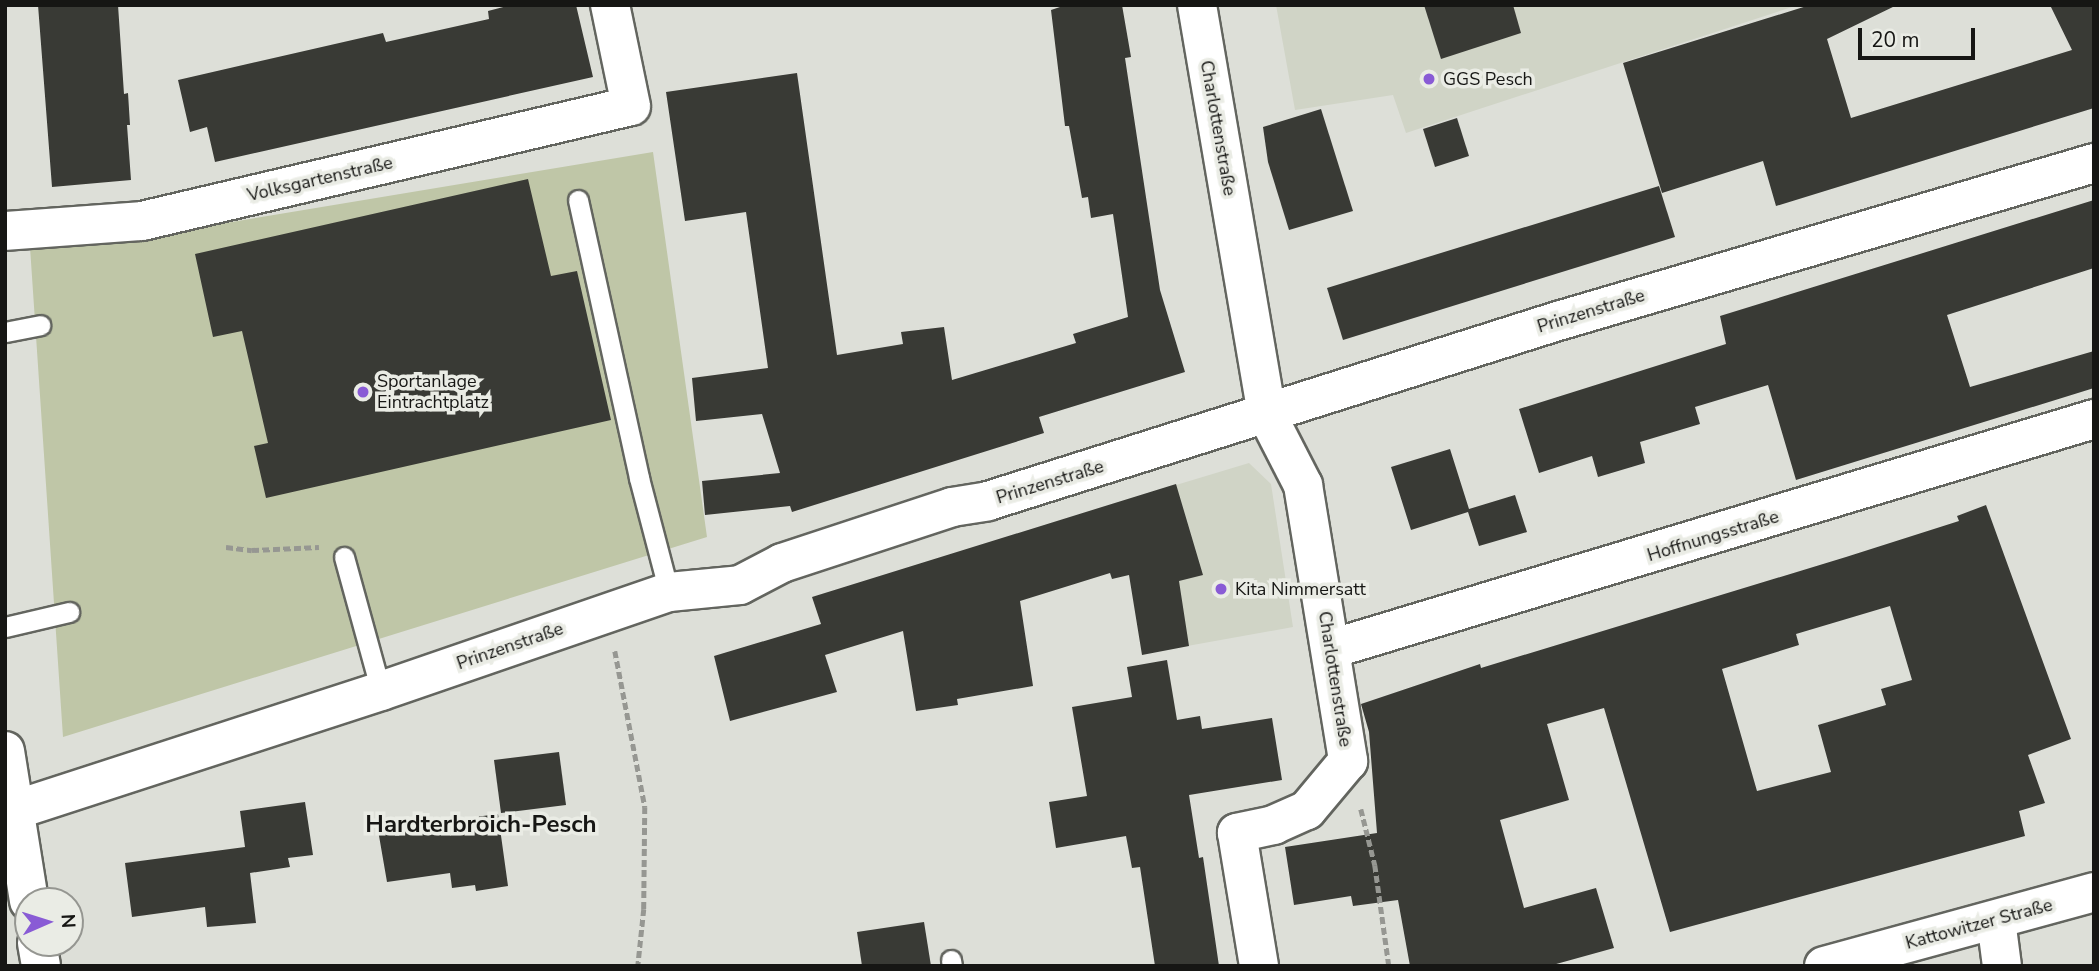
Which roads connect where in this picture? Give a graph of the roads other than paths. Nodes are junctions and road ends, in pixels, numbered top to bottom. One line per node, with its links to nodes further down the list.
1 (610, 5): 5 (street, Volksgartenstraße)
2 (1197, 5): 8 (street, Charlottenstraße)
3 (2094, 163): 8 (street, Prinzenstraße)
4 (578, 200): 11 (lane)
5 (5, 231)
6 (40, 326): 7 (lane)
7 (5, 332)
8 (1267, 415): 11 (street, Prinzenstraße); 14 (street, Charlottenstraße)
9 (2094, 419): 14 (street, Hoffnungsstraße)
10 (336, 552): 15 (lane)
11 (669, 592): 15 (street, Prinzenstraße)
12 (69, 612): 13 (lane)
13 (5, 627)
14 (1331, 649): 21 (street, Charlottenstraße)
15 (381, 691): 17 (street, Prinzenstraße)
16 (5, 751): 17 (street)
17 (12, 811): 18 (street)
18 (26, 887)
19 (2094, 892): 20 (street, Kattowitzer Straße)
20 (1996, 920): 22 (street, Kattowitzer Straße); 23 (street)
21 (1258, 966)
22 (1824, 966)
23 (2002, 966)

